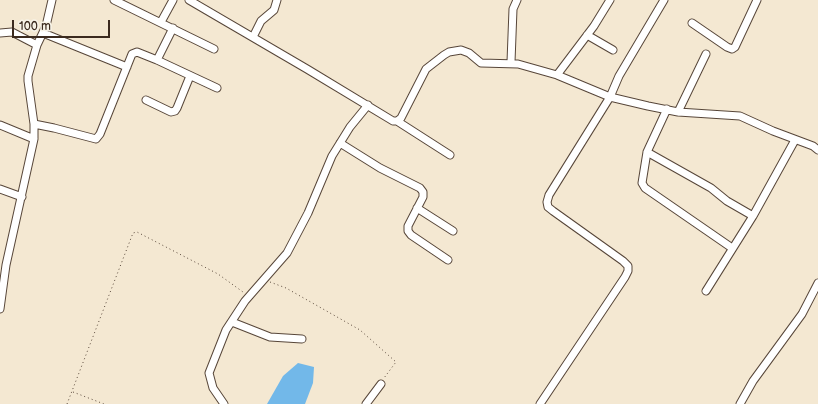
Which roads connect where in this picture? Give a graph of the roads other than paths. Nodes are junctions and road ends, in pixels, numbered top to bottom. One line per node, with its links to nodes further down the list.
1 (52, 0): 14 (street)
2 (114, 0): 10 (street)
3 (173, 0): 10 (street)
4 (189, 0): 16 (street)
5 (277, 0): 16 (street)
6 (517, 0): 22 (street)
7 (610, 0): 15 (street)
8 (664, 0): 27 (street)
9 (758, 0): 11 (street)
10 (161, 22): 12 (street)
11 (692, 23)
12 (173, 28): 18 (street); 21 (street)
13 (0, 33): 17 (street)
14 (44, 33): 17 (street); 23 (street)
15 (587, 35): 19 (street); 24 (street)
16 (253, 37): 29 (street)
17 (37, 45): 33 (street)
18 (214, 49)
19 (613, 50)
20 (706, 54): 31 (street)
21 (158, 60): 23 (street); 25 (street)
22 (511, 62): 24 (street); 32 (street)
23 (127, 67): 33 (street)
24 (557, 75): 27 (street)
25 (190, 76): 26 (street); 28 (street)
26 (217, 88)
27 (610, 97): 30 (street); 56 (street)
28 (146, 100)
29 (368, 105): 32 (street); 37 (street)
30 (667, 110): 31 (street); 39 (street)
31 (678, 112): 36 (street)
32 (397, 121): 40 (street)
33 (34, 124): 35 (street)
34 (0, 125): 35 (street)
35 (34, 139): 42 (street)
36 (795, 140): 38 (street); 44 (street)
37 (340, 143): 43 (street); 51 (street)
38 (818, 150)
39 (647, 152): 44 (street); 46 (street)
40 (450, 155)
41 (0, 189): 42 (street)
42 (22, 197): 50 (street)
43 (417, 208): 45 (street); 47 (street)
44 (753, 216): 46 (street)
45 (453, 231)
46 (732, 248): 49 (street)
47 (448, 260)
48 (818, 283): 57 (street)
49 (706, 291)
50 (0, 309)
51 (232, 322): 52 (street); 54 (street)
52 (302, 339)
53 (381, 384): 55 (street)
54 (224, 404)
55 (366, 404)
56 (540, 404)
57 (740, 404)

